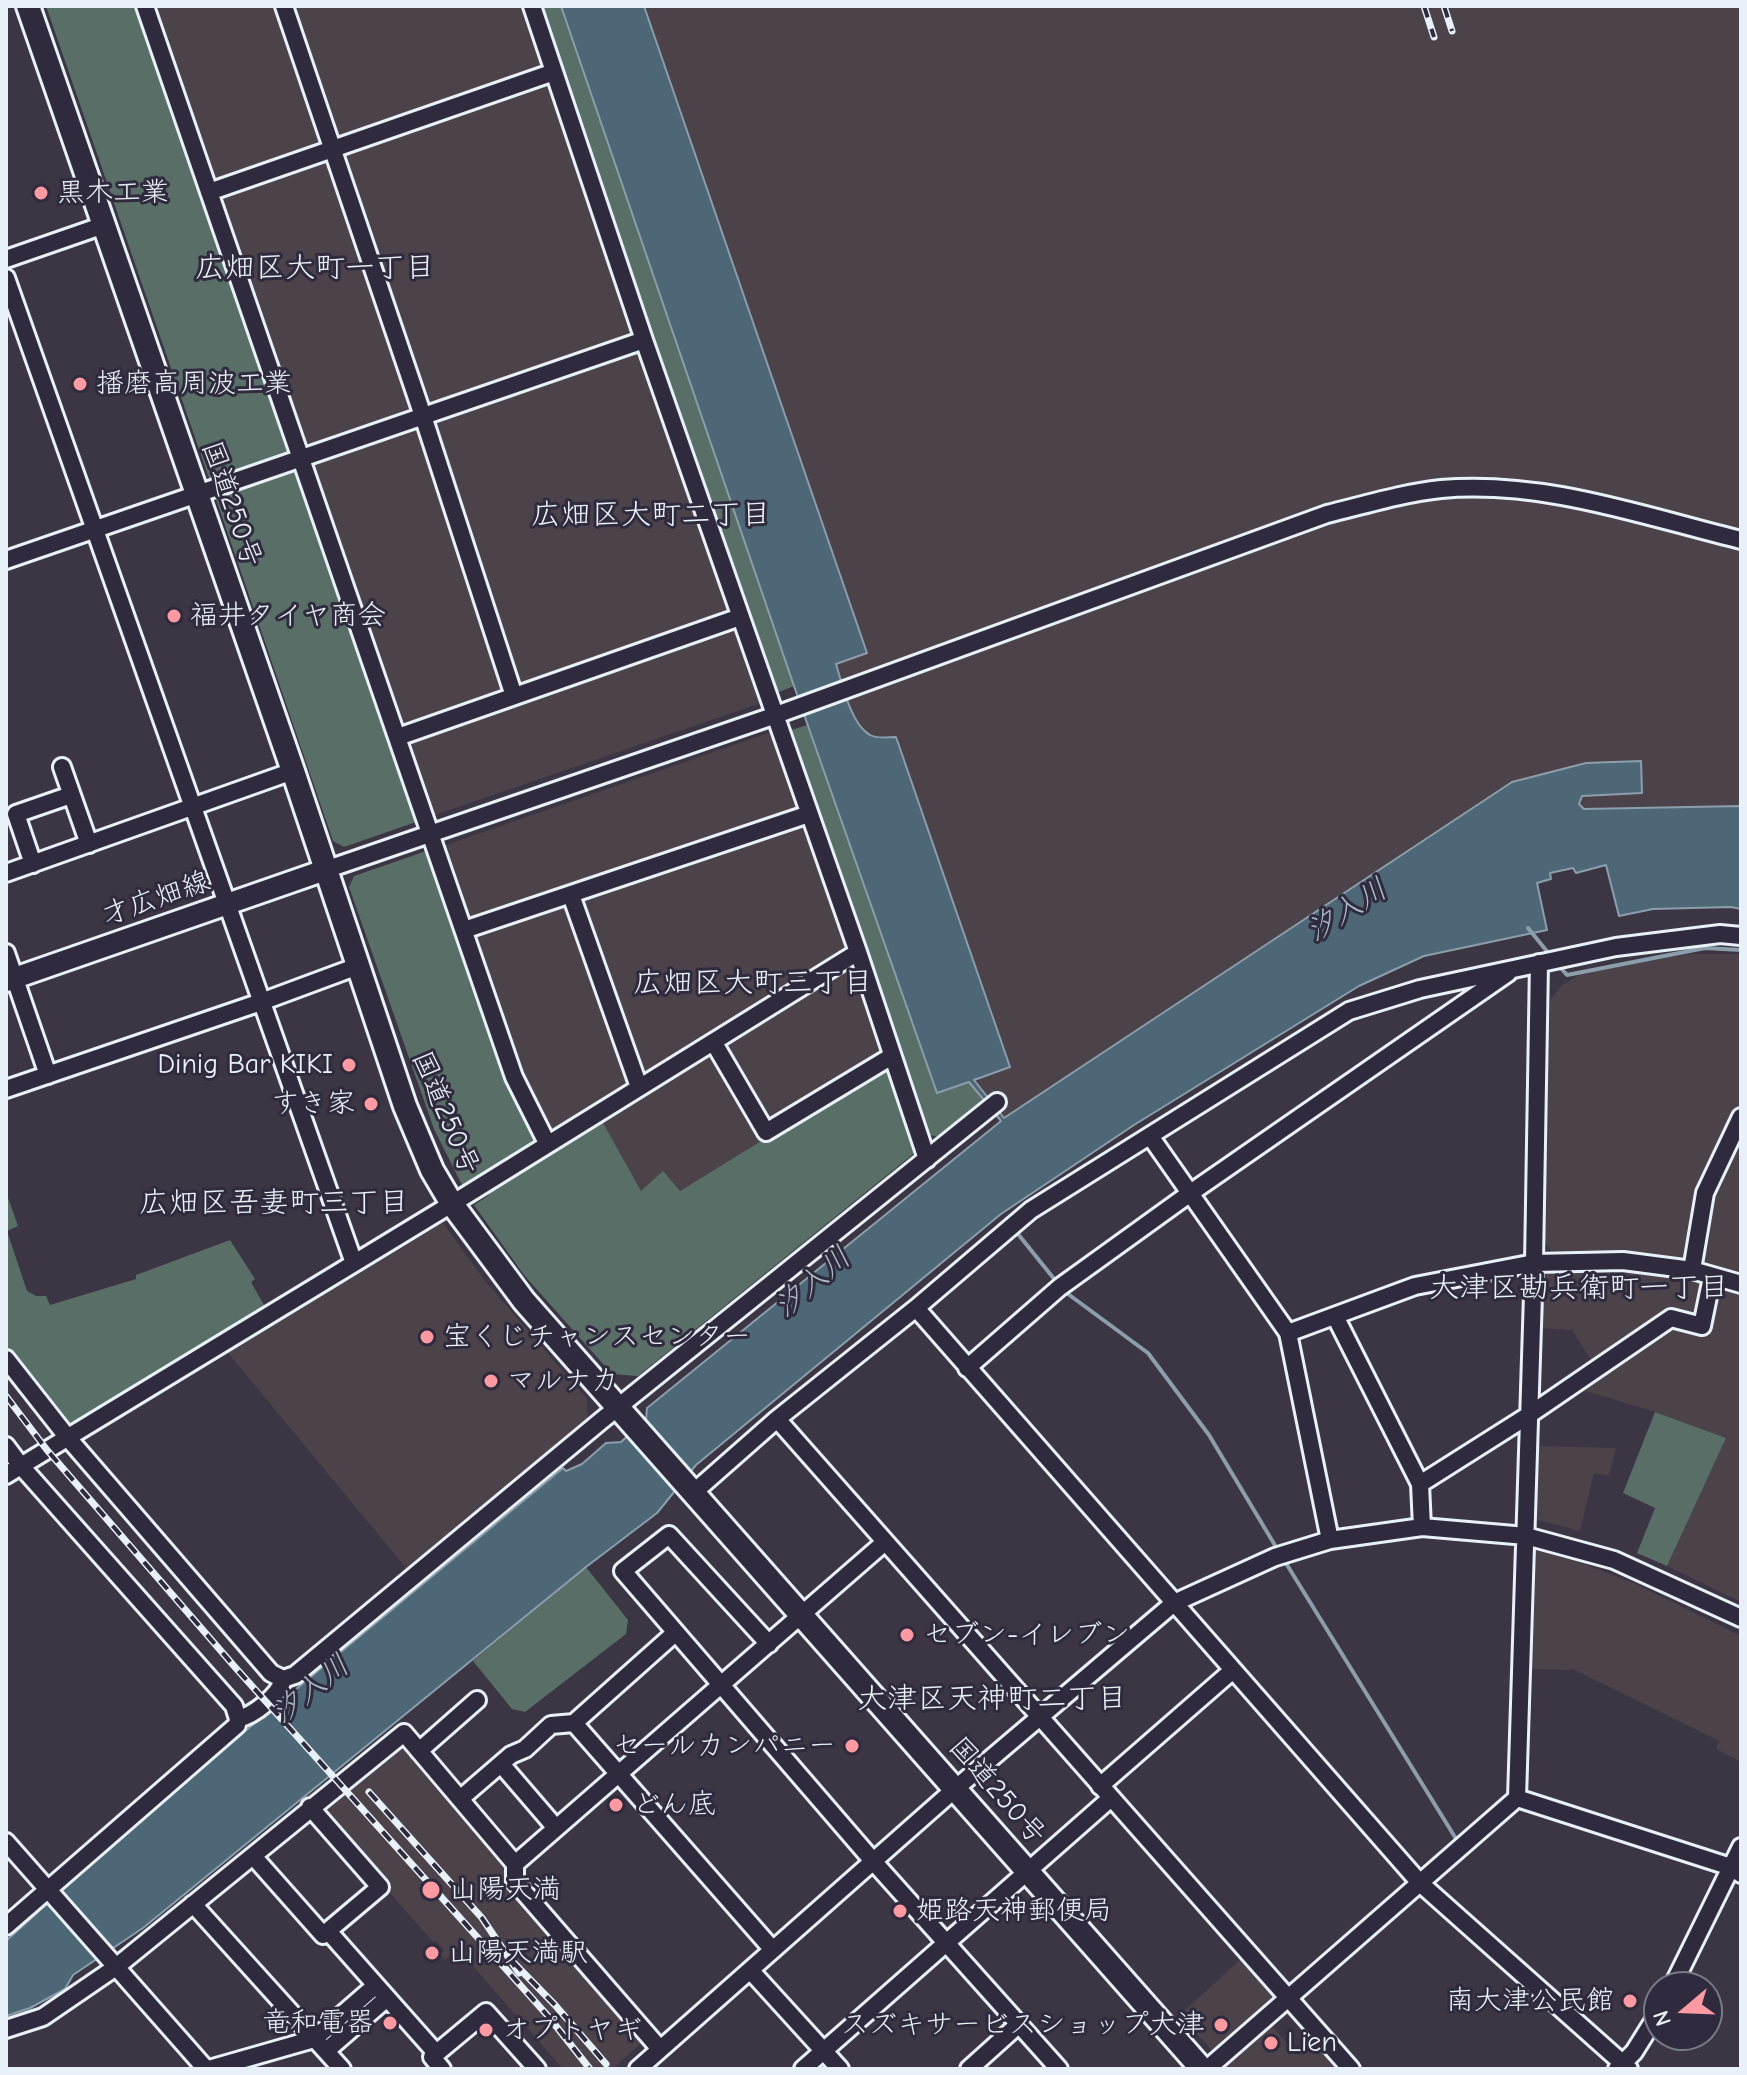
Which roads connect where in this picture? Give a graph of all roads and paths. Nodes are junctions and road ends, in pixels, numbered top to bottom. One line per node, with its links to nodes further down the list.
1 (28, 6): 8 (highway, 国道250号)
2 (145, 6): 7 (street)
3 (284, 6): 6 (street)
4 (532, 6): 5 (street)
5 (554, 72): 6 (street); 11 (street)
6 (334, 149): 7 (street); 12 (street)
7 (209, 192): 13 (street)
8 (104, 225): 9 (street); 14 (highway, 国道250号)
9 (6, 259)
10 (6, 278): 15 (street)
11 (644, 340): 12 (street); 18 (street)
12 (423, 416): 13 (street); 19 (street)
13 (300, 459): 14 (street); 21 (street)
14 (196, 495): 15 (street); 23 (highway, 国道250号)
15 (95, 530): 17 (street); 25 (street)
16 (1741, 540): 20 (street)
17 (6, 560)
18 (740, 617): 19 (street); 20 (street)
19 (514, 696): 21 (street)
20 (776, 715): 26 (street); 27 (street)
21 (398, 737): 27 (street)
22 (62, 767): 24 (street)
23 (293, 771): 25 (street); 30 (highway, 国道250号)
24 (71, 795): 28 (street); 29 (street)
25 (193, 808): 28 (street); 33 (street)
26 (809, 814): 32 (street); 36 (street)
27 (432, 834): 30 (street); 34 (street)
28 (89, 844): 29 (street)
29 (33, 864): 31 (street)
30 (325, 870): 33 (main road, 才広畑線); 39 (highway, 国道250号)
31 (6, 873)
32 (571, 895): 34 (street); 46 (street)
33 (227, 904): 41 (main road, 才広畑線); 42 (street)
34 (464, 930): 51 (street)
35 (1741, 936): 38 (street)
36 (858, 952): 43 (street); 44 (street)
37 (6, 953): 41 (street)
38 (1539, 963): 40 (street); 56 (street)
39 (358, 966): 42 (street); 54 (highway, 国道250号)
40 (1517, 967): 50 (street); 53 (street)
41 (10, 979): 45 (street)
42 (261, 1002): 45 (street); 55 (street)
43 (714, 1043): 44 (street); 46 (street)
44 (892, 1056): 52 (street)
45 (48, 1075): 47 (street)
46 (639, 1087): 51 (street)
47 (6, 1089)
48 (992, 1106): 52 (street)
49 (1741, 1117): 57 (street)
50 (1150, 1136): 53 (street); 60 (street)
51 (547, 1143): 54 (street)
52 (927, 1159): 65 (street)
53 (1189, 1194): 62 (street); 64 (street)
54 (452, 1204): 55 (street); 65 (highway, 国道250号)
55 (354, 1263): 68 (street)
56 (1534, 1263): 57 (street); 61 (street); 66 (street)
57 (1692, 1270): 58 (street)
58 (1712, 1277): 59 (street); 66 (street)
59 (1741, 1284)
60 (916, 1308): 64 (street); 67 (street)
61 (1335, 1316): 62 (street); 72 (street)
62 (1288, 1333): 76 (street)
63 (6, 1359): 68 (street)
64 (967, 1368): 78 (street)
65 (618, 1408): 73 (highway, 国道250号); 84 (street)
66 (1529, 1415): 72 (street); 75 (street)
67 (777, 1419): 73 (street); 77 (street)
68 (68, 1438): 70 (street); 84 (street)
69 (6, 1446): 70 (street)
70 (21, 1466): 71 (street); 88 (street)
71 (6, 1475)
72 (1420, 1484): 74 (street)
73 (693, 1493): 79 (highway, 国道250号)
74 (1422, 1527): 75 (street); 76 (street)
75 (1526, 1536): 80 (street); 95 (street)
76 (1330, 1540): 78 (street)
77 (885, 1542): 79 (street); 87 (street)
78 (1174, 1603): 83 (street); 87 (street)
79 (802, 1615): 82 (street); 93 (highway, 国道250号)
80 (1741, 1618)
81 (675, 1633): 82 (street); 85 (street); 89 (street)
82 (769, 1644): 85 (street)
83 (1233, 1670): 94 (street); 106 (street)
84 (283, 1679): 88 (street)
85 (721, 1686): 92 (street); 102 (street)
86 (477, 1700): 90 (street)
87 (1038, 1718): 93 (street); 94 (street)
88 (238, 1719): 107 (street)
89 (574, 1723): 91 (street); 92 (street)
90 (419, 1751): 96 (street); 97 (street)
91 (501, 1764): 96 (street); 98 (street)
92 (619, 1774): 98 (street); 112 (street)
93 (955, 1789): 102 (street); 105 (highway, 国道250号)
94 (1106, 1792): 105 (street); 117 (street)
95 (1517, 1798): 104 (street); 106 (street)
96 (460, 1799): 103 (street)
97 (310, 1807): 101 (street); 110 (street)
98 (556, 1828): 103 (street)
99 (1741, 1847): 104 (street)
100 (9, 1850): 107 (street)
101 (253, 1856): 108 (street); 110 (street)
102 (873, 1861): 111 (street); 112 (street)
103 (515, 1864): 121 (street)
104 (1736, 1870): 115 (street)
105 (1027, 1872): 111 (street); 133 (highway, 国道250号)
106 (1420, 1883): 117 (street); 125 (street)
107 (49, 1890): 109 (street); 113 (street)
108 (193, 1904): 113 (street); 123 (street)
109 (6, 1926)
110 (328, 1931): 116 (street)
111 (947, 1942): 118 (street); 122 (street)
112 (773, 1950): 114 (street)
113 (116, 1967): 119 (street); 126 (street)
114 (750, 1970): 121 (street); 122 (street)
115 (1681, 1971)
116 (381, 1992): 123 (street); 124 (street)
117 (1289, 1998): 133 (street); 134 (street)
118 (1019, 2024): 131 (street); 132 (street)
119 (6, 2029)
120 (1643, 2038): 125 (street)
121 (660, 2049): 128 (street)
122 (824, 2051): 129 (street); 130 (street)
123 (330, 2058): 126 (street)
124 (439, 2061): 127 (street)
125 (1623, 2067)
126 (208, 2069)
127 (537, 2069)
128 (638, 2069)
129 (803, 2069)
130 (840, 2069)
131 (969, 2069)
132 (1059, 2069)
133 (1205, 2069)
134 (1351, 2069)

